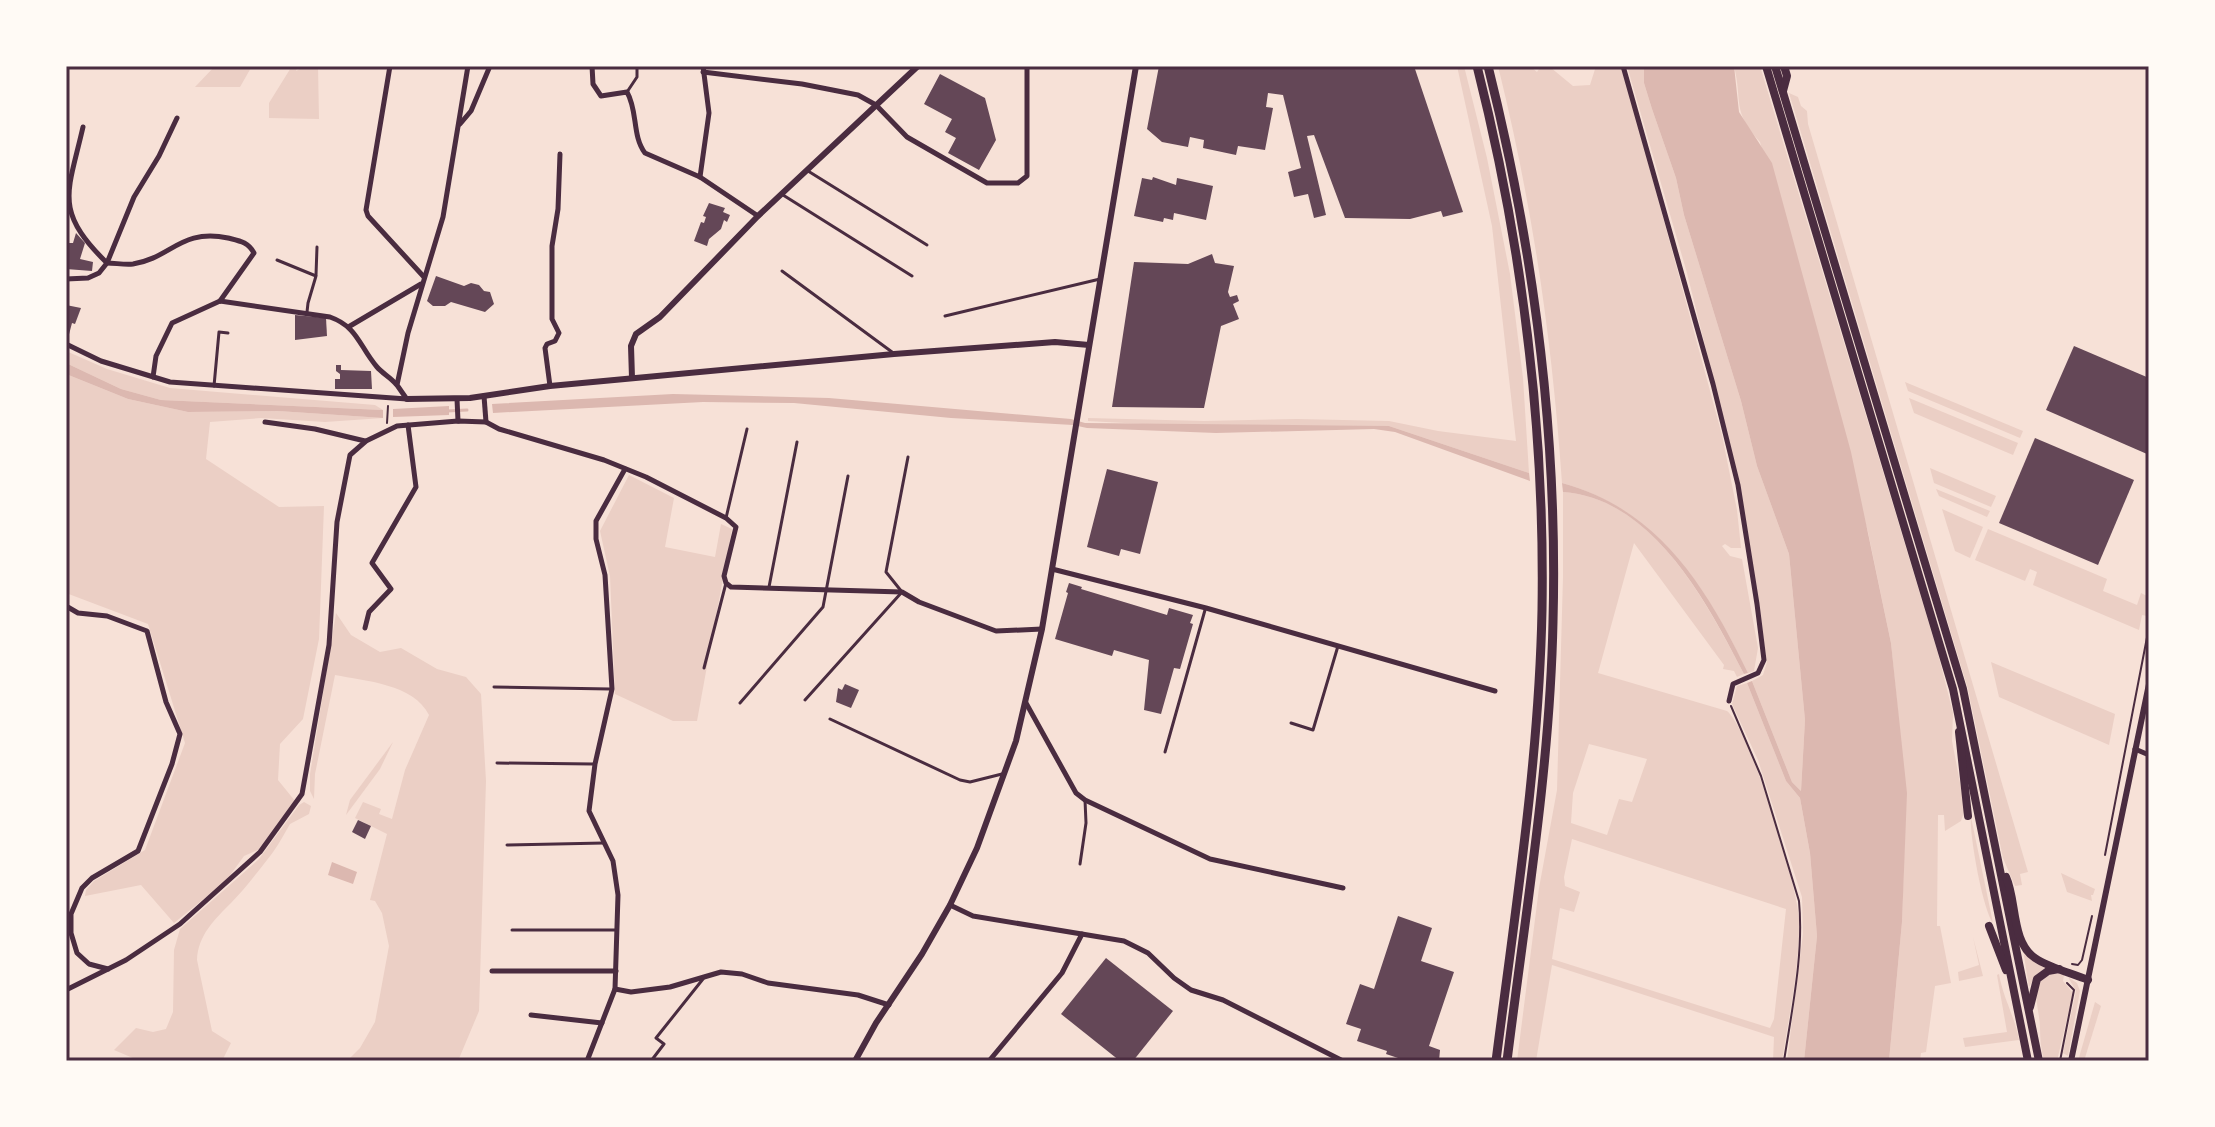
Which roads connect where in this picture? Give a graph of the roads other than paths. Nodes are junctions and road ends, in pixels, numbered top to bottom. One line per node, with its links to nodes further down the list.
1 (390, 66): 36 (street)
2 (468, 66): 20 (street)
3 (490, 66): 20 (street)
4 (592, 66): 16 (street)
5 (637, 66): 16 (lane)
6 (918, 66): 18 (street)
7 (1027, 66): 18 (street)
8 (1136, 66): 35 (street)
9 (1477, 66): 123 (highway)
10 (1488, 66): 124 (highway)
11 (1623, 66): 80 (street)
12 (1766, 66): 83 (highway)
13 (1775, 66): 17 (highway)
14 (1784, 66): 17 (highway)
15 (703, 69): 18 (street); 24 (street)
16 (627, 92): 24 (street)
17 (1783, 92): 97 (highway)
18 (876, 105): 23 (street)
19 (177, 118): 30 (street)
20 (460, 124): 36 (street)
21 (83, 127): 30 (street)
22 (560, 154): 49 (street)
23 (807, 171): 25 (street); 27 (lane)
24 (700, 177): 26 (street)
25 (782, 194): 26 (street); 33 (lane)
26 (758, 216): 46 (street)
27 (927, 245)
28 (317, 247): 32 (lane)
29 (277, 260): 32 (lane)
30 (107, 263): 34 (street); 37 (street)
31 (782, 271): 44 (lane)
32 (316, 276): 38 (lane)
33 (912, 276)
34 (66, 279)
35 (1100, 279): 39 (lane); 43 (street)
36 (423, 281): 40 (street); 47 (street)
37 (220, 301): 38 (street); 45 (street)
38 (307, 314): 40 (street)
39 (945, 316)
40 (350, 326): 47 (street)
41 (228, 333): 48 (lane)
42 (66, 344): 45 (street)
43 (1089, 345): 44 (street); 64 (street)
44 (894, 354): 46 (street)
45 (153, 377): 48 (street)
46 (632, 378): 49 (street)
47 (397, 385): 50 (street)
48 (214, 386): 50 (street)
49 (550, 386): 51 (street)
50 (407, 399): 52 (street)
51 (484, 400): 52 (street); 55 (street)
52 (457, 402): 53 (street)
53 (458, 418): 55 (street); 56 (street)
54 (265, 422): 58 (street)
55 (486, 422): 61 (street)
56 (408, 425): 58 (street); 71 (street)
57 (747, 429): 63 (lane)
58 (366, 441): 104 (street)
59 (797, 442): 66 (lane)
60 (908, 457): 68 (lane)
61 (625, 469): 63 (street); 77 (street)
62 (848, 476): 67 (lane)
63 (726, 518): 65 (street)
64 (1052, 569): 70 (street); 72 (street)
65 (726, 583): 66 (street); 74 (lane)
66 (769, 588): 67 (street)
67 (827, 590): 68 (street); 81 (lane)
68 (902, 592): 72 (street); 79 (lane)
69 (66, 606): 104 (street)
70 (1206, 608): 73 (street); 87 (lane)
71 (365, 628)
72 (1042, 629): 82 (street)
73 (1338, 646): 78 (street); 85 (lane)
74 (704, 668)
75 (2149, 684): 86 (street)
76 (494, 687): 77 (lane)
77 (612, 689): 90 (street)
78 (1495, 691)
79 (805, 700)
80 (1729, 701)
81 (740, 703)
82 (1026, 703): 91 (street); 92 (street)
83 (1959, 711): 93 (highway); 112 (highway)
84 (830, 719): 91 (lane)
85 (1291, 723)
86 (2134, 749): 88 (street); 109 (street)
87 (1165, 752)
88 (2149, 755)
89 (497, 763): 90 (lane)
90 (595, 764): 94 (street)
91 (1006, 774): 99 (street)
92 (1085, 800): 96 (lane); 98 (street)
93 (1968, 816)
94 (604, 843): 95 (lane); 102 (street)
95 (507, 845)
96 (1080, 864)
97 (2000, 866): 105 (highway); 115 (highway)
98 (1343, 888)
99 (950, 905): 103 (street); 113 (street)
100 (1989, 926): 112 (highway)
101 (512, 930): 102 (lane)
102 (616, 930): 107 (street)
103 (1082, 934): 117 (street); 121 (street)
104 (109, 969): 111 (street)
105 (2065, 970): 109 (highway); 115 (highway)
106 (492, 971): 107 (street)
107 (616, 971): 110 (street)
108 (703, 979): 110 (street); 113 (street); 119 (lane)
109 (2088, 980): 127 (street)
110 (615, 989): 116 (street)
111 (66, 990)
112 (2016, 1000): 125 (highway)
113 (889, 1005): 120 (street)
114 (531, 1015): 116 (street)
115 (2029, 1016): 126 (highway)
116 (602, 1023): 118 (street)
117 (1335, 1059): 122 (street)
118 (587, 1061)
119 (651, 1061)
120 (855, 1061)
121 (989, 1061)
122 (1343, 1061)
123 (1496, 1061)
124 (1507, 1061)
125 (2028, 1061)
126 (2039, 1061)
127 (2071, 1061)

